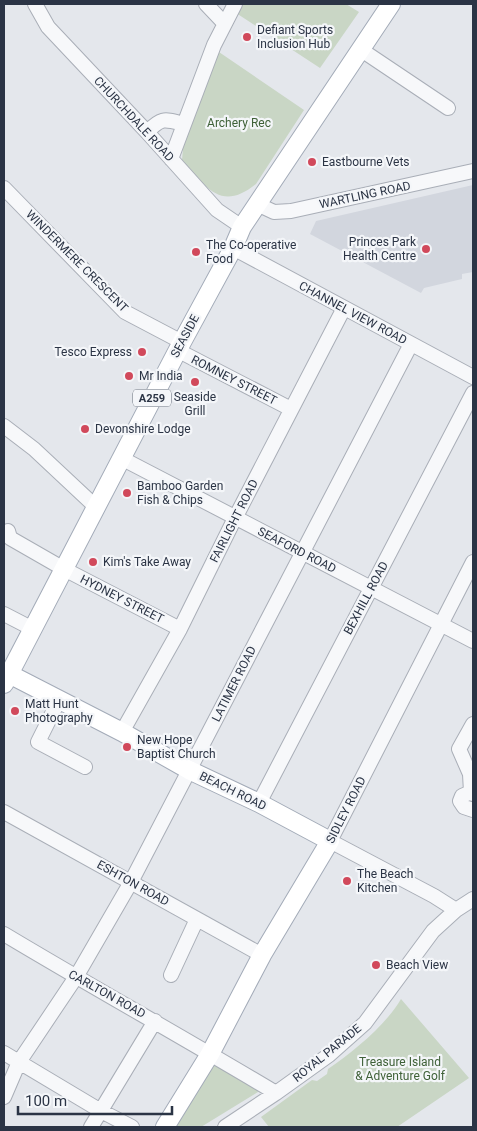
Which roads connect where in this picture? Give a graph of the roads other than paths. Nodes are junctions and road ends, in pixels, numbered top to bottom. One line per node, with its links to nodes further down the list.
1 (35, 4): 9 (street, CHURCHDALE ROAD)
2 (206, 4): 5 (street)
3 (235, 4): 5 (street)
4 (392, 4): 6 (main road, SEASIDE / A259)
5 (224, 22): 8 (street)
6 (360, 49): 7 (street); 13 (main road, SEASIDE / A259)
7 (448, 108)
8 (184, 124): 9 (street); 10 (street)
9 (147, 132): 10 (street, CHURCHDALE ROAD)
10 (171, 159): 14 (street, CHURCHDALE ROAD)
11 (473, 170): 13 (street, WARTLING ROAD)
12 (4, 188): 18 (street, WINDERMERE CRESCENT)
13 (257, 204): 14 (main road, SEASIDE / A259)
14 (242, 227): 15 (main road, SEASIDE / A259)
15 (233, 248): 16 (street, CHANNEL VIEW ROAD); 18 (main road, SEASIDE / A259)
16 (344, 308): 17 (street, CHANNEL VIEW ROAD); 21 (street, FAIRLIGHT ROAD)
17 (411, 344): 19 (street, CHANNEL VIEW ROAD); 27 (street, LATIMER ROAD)
18 (179, 346): 21 (street, ROMNEY STREET); 23 (main road, SEASIDE / A259)
19 (473, 377)
20 (473, 393): 30 (street, BEXHILL ROAD)
21 (291, 409): 25 (street, FAIRLIGHT ROAD)
22 (4, 426): 24 (street)
23 (121, 458): 24 (main road, SEASIDE / A259); 25 (street, SEAFORD ROAD)
24 (96, 507): 29 (main road, SEASIDE / A259)
25 (235, 518): 27 (street, SEAFORD ROAD); 33 (street, FAIRLIGHT ROAD)
26 (8, 531): 29 (street, HYDNEY STREET)
27 (302, 552): 30 (street, SEAFORD ROAD); 41 (street, LATIMER ROAD)
28 (473, 562): 32 (street, SIDLEY ROAD)
29 (64, 569): 33 (street, HYDNEY STREET); 34 (main road, SEASIDE / A259)
30 (371, 588): 32 (street, SEAFORD ROAD); 43 (street, BEXHILL ROAD)
31 (4, 614): 34 (street)
32 (440, 625): 35 (street, SEAFORD ROAD); 46 (street, SIDLEY ROAD)
33 (180, 628): 39 (street, FAIRLIGHT ROAD)
34 (33, 629): 36 (main road, SEASIDE / A259)
35 (473, 641)
36 (7, 679): 37 (main road, BEACH ROAD)
37 (59, 700): 39 (main road, BEACH ROAD); 40 (street)
38 (473, 724): 42 (street)
39 (122, 732): 41 (main road, BEACH ROAD)
40 (85, 767)
41 (189, 770): 43 (main road, BEACH ROAD); 47 (street, LATIMER ROAD)
42 (472, 793): 44 (street)
43 (259, 803): 46 (main road, BEACH ROAD)
44 (473, 810)
45 (4, 812): 47 (street, ESHTON ROAD)
46 (330, 841): 49 (street, BEACH ROAD); 52 (main road, SIDLEY ROAD)
47 (131, 882): 50 (street, ESHTON ROAD); 54 (street, LATIMER ROAD)
48 (473, 898): 49 (street, ROYAL PARADE)
49 (456, 910): 59 (street, ROYAL PARADE)
50 (197, 919): 52 (street, ESHTON ROAD); 53 (street)
51 (4, 934): 54 (street, CARLTON ROAD)
52 (262, 955): 57 (main road, SIDLEY ROAD)
53 (171, 975)
54 (76, 977): 55 (street, CARLTON ROAD); 58 (street, LATIMER ROAD)
55 (155, 1021): 57 (street, CARLTON ROAD); 61 (street)
56 (4, 1053): 58 (street)
57 (210, 1054): 59 (street); 64 (main road)
58 (19, 1062): 60 (street, LATIMER ROAD); 61 (street)
59 (276, 1093): 65 (street, ROYAL PARADE)
60 (4, 1097)
61 (101, 1111): 62 (street); 63 (street)
62 (91, 1127)
63 (132, 1127)
64 (165, 1127)
65 (225, 1127)

